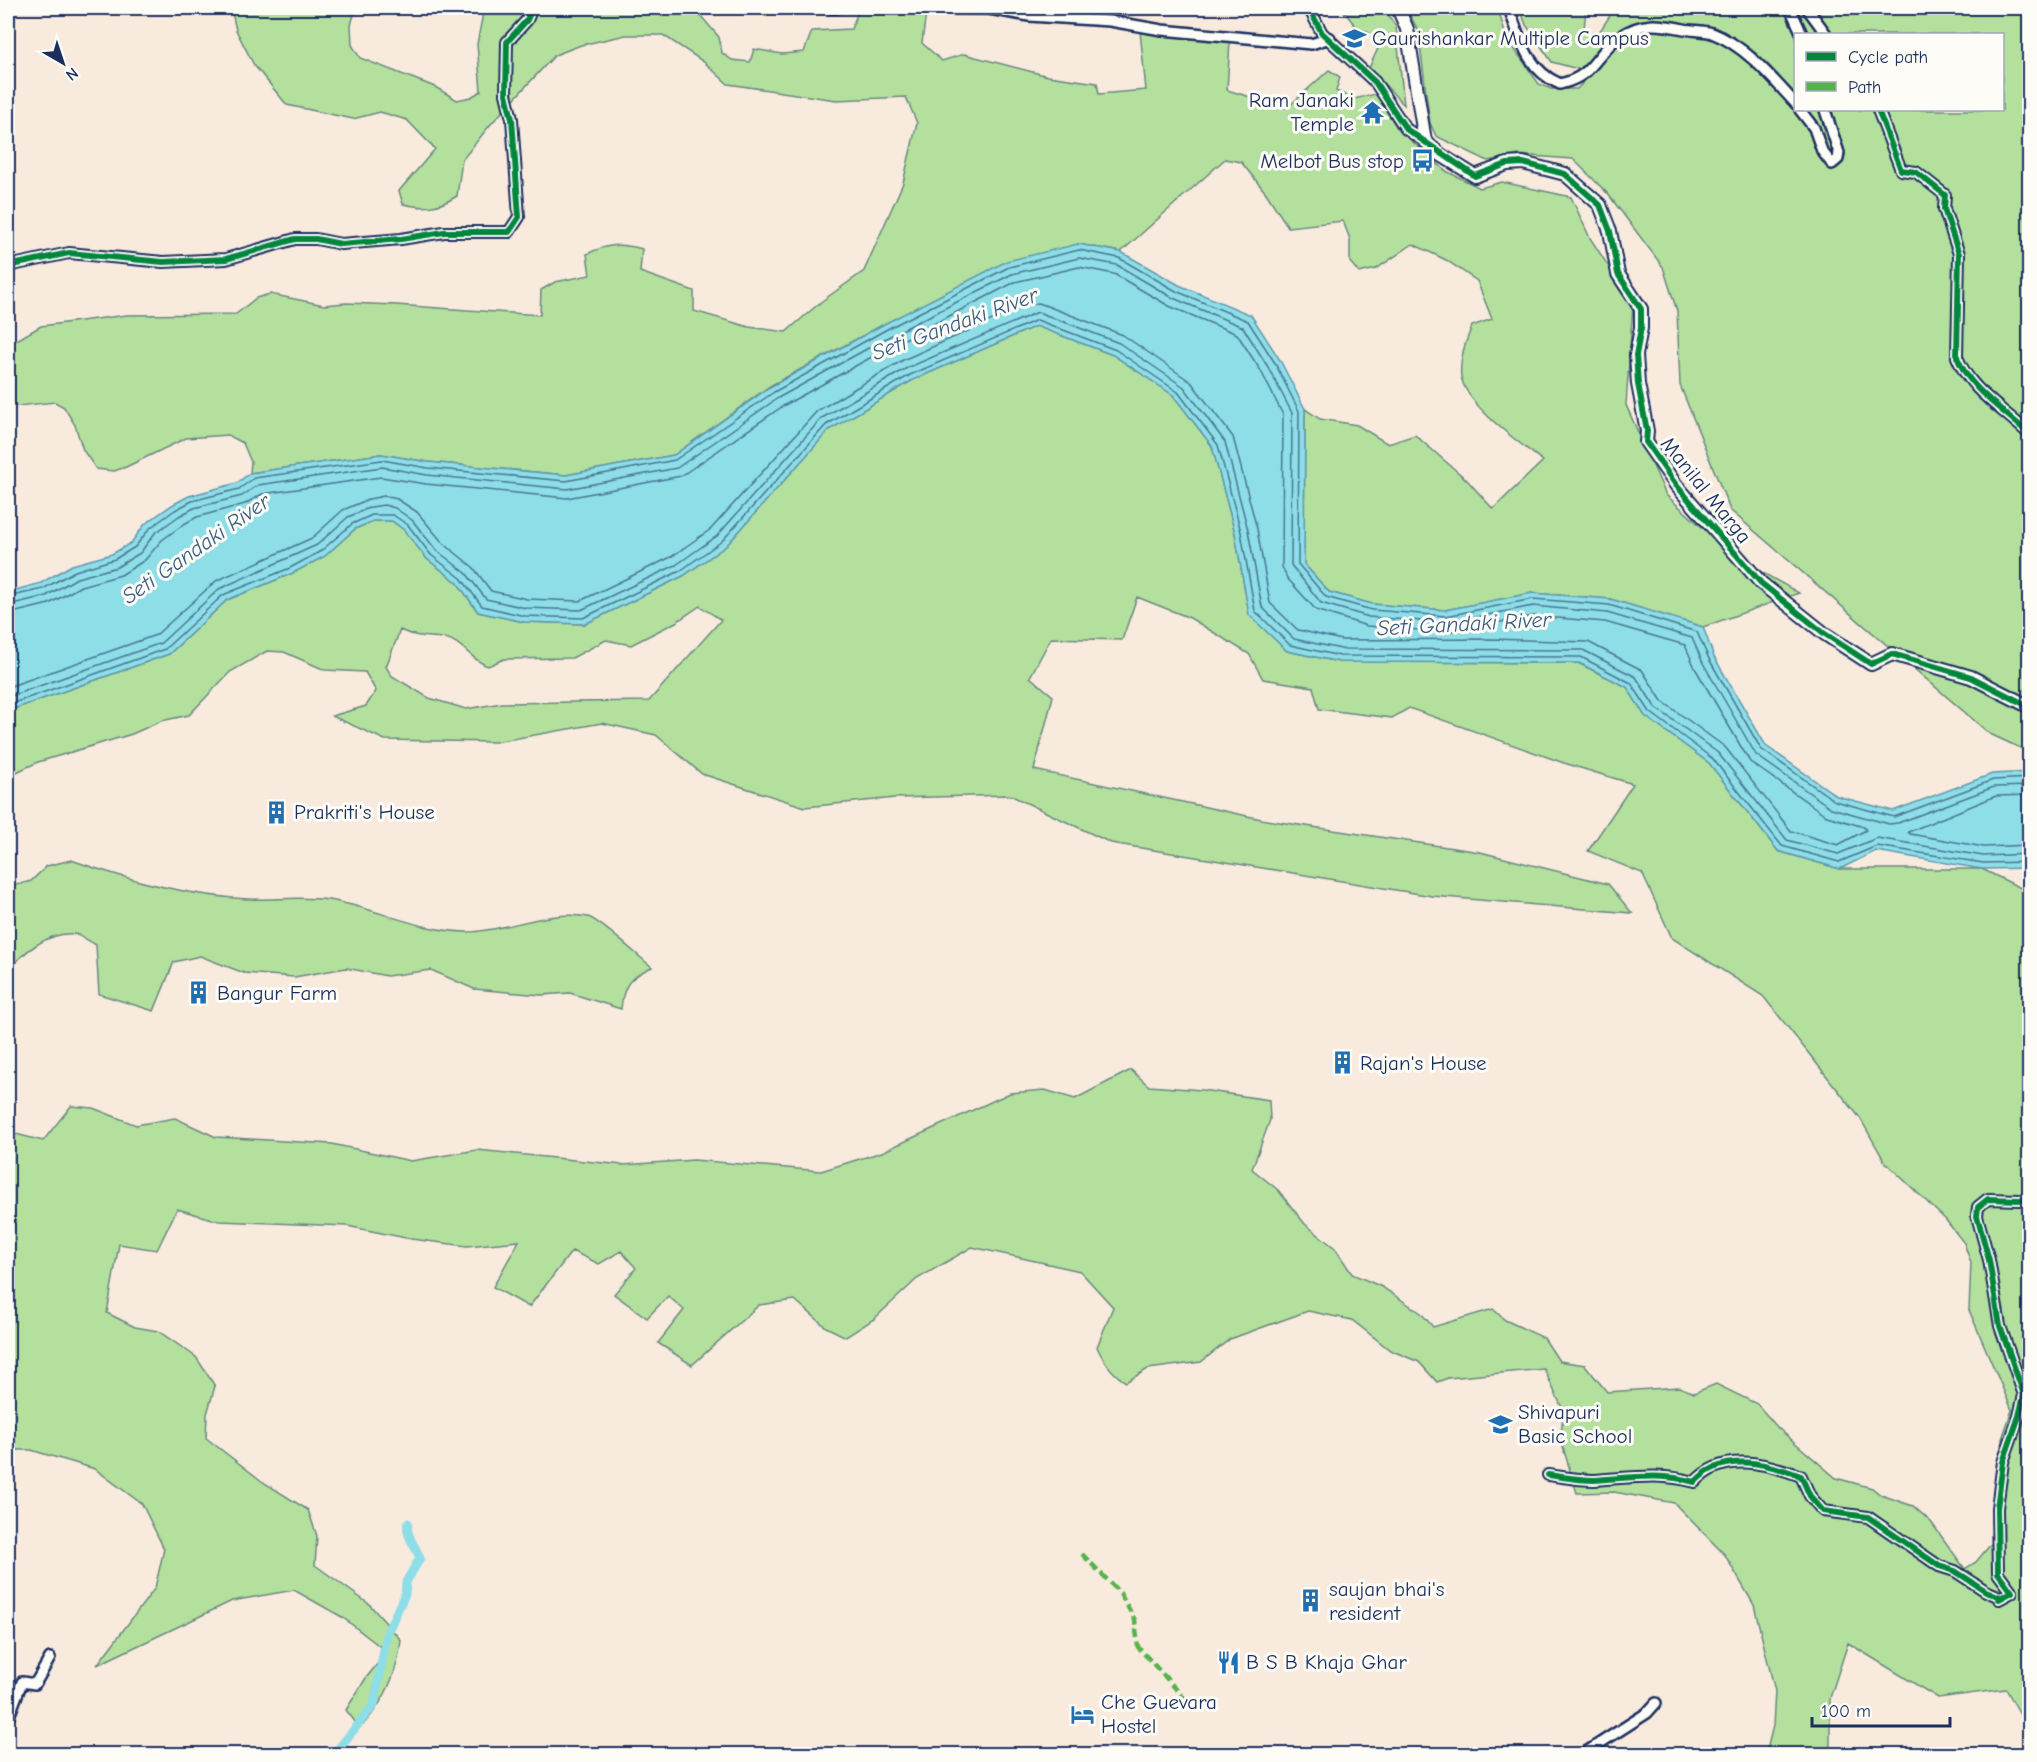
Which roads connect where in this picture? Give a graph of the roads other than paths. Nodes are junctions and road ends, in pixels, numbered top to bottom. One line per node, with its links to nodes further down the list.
1 (532, 8): 16 (street)
2 (918, 8): 10 (street)
3 (1309, 8): 10 (street)
4 (1398, 8): 15 (street)
5 (1509, 8): 11 (street)
6 (1790, 8): 8 (street)
7 (1807, 8): 9 (street)
8 (1802, 33)
9 (1825, 33)
10 (1330, 38): 15 (street)
11 (1794, 102)
12 (1801, 111): 13 (street)
13 (1826, 111)
14 (1878, 111): 17 (street)
15 (1425, 141): 18 (street, Manilal Marga)
16 (8, 266)
17 (2030, 435)
18 (2030, 707)
19 (2030, 1198): 20 (street)
20 (1548, 1475)
21 (50, 1658): 23 (street)
22 (1656, 1703): 24 (street)
23 (8, 1719)
24 (1583, 1755)

